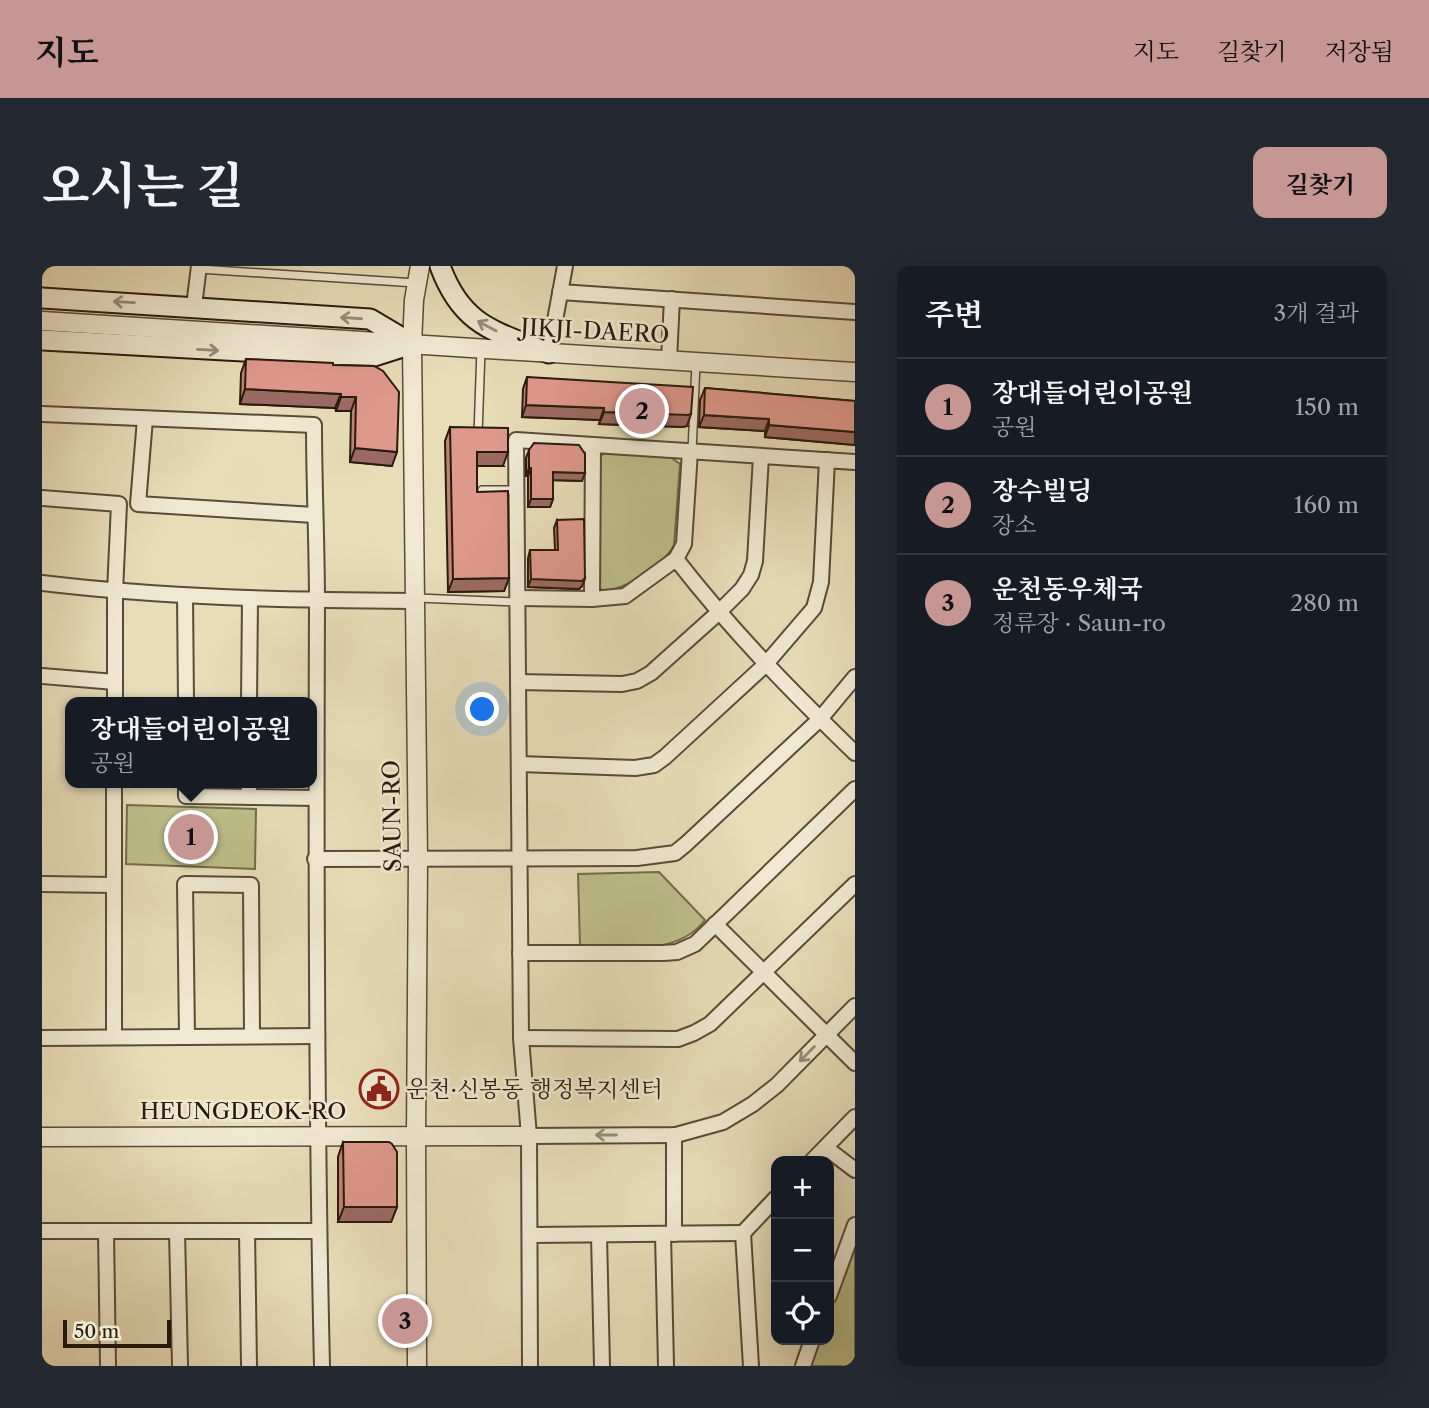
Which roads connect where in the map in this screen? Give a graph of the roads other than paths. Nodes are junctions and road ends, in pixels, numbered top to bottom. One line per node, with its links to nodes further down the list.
1 (440, 266): 14 (main road, one-way to 1)
2 (565, 266): 5 (street)
3 (199, 267): 4 (lane); 8 (street)
4 (419, 275): 12 (street, SAUN-RO)
5 (560, 292): 7 (street); 14 (street)
6 (42, 298): 8 (main road, one-way to 6)
7 (671, 299): 9 (street); 15 (street)
8 (194, 306): 12 (main road, one-way to 8)
9 (855, 312)
10 (42, 321): 12 (street, JIKJI-DAERO)
11 (42, 340): 12 (main road, one-way to 12)
12 (412, 344): 13 (street, JIKJI-DAERO); 37 (street, SAUN-RO)
13 (481, 348): 14 (street, JIKJI-DAERO); 20 (lane)
14 (549, 353): 15 (street, JIKJI-DAERO)
15 (669, 360): 16 (street, JIKJI-DAERO)
16 (696, 361): 17 (street, JIKJI-DAERO); 22 (lane)
17 (855, 372)
18 (42, 414): 19 (street)
19 (145, 419): 29 (street); 29 (street)
20 (478, 435)
21 (593, 445): 22 (street); 27 (street); 35 (street)
22 (691, 451): 23 (street); 30 (street)
23 (761, 456): 24 (street); 39 (street)
24 (827, 460): 25 (street); 40 (street)
25 (855, 462)
26 (482, 490): 27 (lane)
27 (517, 490): 38 (street)
28 (42, 498): 32 (street)
29 (314, 515): 36 (street)
30 (676, 559): 35 (street); 39 (street)
31 (42, 583): 32 (street)
32 (115, 592): 33 (street); 43 (street)
33 (185, 596): 34 (street); 46 (street)
34 (250, 599): 36 (street); 47 (street)
35 (592, 599): 38 (street)
36 (317, 600): 37 (street); 48 (street)
37 (414, 600): 38 (lane); 60 (street, SAUN-RO)
38 (518, 600): 44 (street)
39 (718, 613): 40 (street); 44 (street)
40 (765, 665): 49 (street); 51 (street)
41 (42, 676): 43 (street)
42 (855, 677): 49 (street)
43 (115, 682): 45 (street)
44 (518, 682): 51 (street)
45 (115, 697)
46 (186, 697)
47 (249, 697)
48 (317, 697)
49 (820, 719): 50 (street); 58 (street)
50 (855, 753)
51 (519, 764): 58 (street)
52 (114, 788): 63 (street)
53 (186, 788): 56 (street)
54 (316, 788): 57 (street)
55 (855, 789): 64 (street)
56 (249, 790): 57 (street)
57 (316, 798): 59 (street)
58 (520, 858): 60 (street); 65 (street)
59 (315, 859): 60 (street); 71 (street)
60 (418, 859): 78 (street, SAUN-RO)
61 (42, 884): 63 (street)
62 (855, 884): 66 (street)
63 (114, 885): 72 (street)
64 (715, 923): 65 (street); 66 (street)
65 (520, 953): 74 (street)
66 (766, 972): 68 (street); 74 (street)
67 (855, 1006): 68 (street, HEUNGDEOK-RO)
68 (827, 1033): 75 (street); 79 (street, HEUNGDEOK-RO, one-way to 79)
69 (252, 1035): 70 (street); 70 (street); 71 (street)
70 (187, 1036): 72 (street)
71 (316, 1036): 77 (street)
72 (114, 1037): 73 (street)
73 (42, 1038)
74 (521, 1038): 80 (street)
75 (855, 1063)
76 (855, 1117): 82 (street)
77 (317, 1135): 78 (street, HEUNGDEOK-RO); 81 (street, HEUNGDEOK-RO); 91 (street)
78 (416, 1135): 80 (street, HEUNGDEOK-RO); 102 (street, SAUN-RO)
79 (674, 1135): 80 (street, HEUNGDEOK-RO, one-way to 80); 93 (street)
80 (529, 1136): 94 (street)
81 (42, 1137)
82 (826, 1148): 83 (street); 84 (street)
83 (818, 1156)
84 (855, 1170)
85 (771, 1204): 92 (street)
86 (855, 1225): 96 (street)
87 (42, 1231): 88 (street)
88 (106, 1231): 89 (street); 98 (street)
89 (177, 1231): 90 (street); 99 (street)
90 (247, 1231): 91 (street); 100 (street)
91 (319, 1231): 101 (street)
92 (743, 1233): 93 (street); 106 (street)
93 (668, 1234): 95 (street); 105 (street)
94 (530, 1235): 95 (street); 103 (street)
95 (599, 1235): 104 (street)
96 (834, 1282)
97 (810, 1345): 107 (street)
98 (108, 1366)
99 (180, 1366)
100 (249, 1366)
101 (321, 1366)
102 (417, 1366)
103 (530, 1366)
104 (602, 1366)
105 (666, 1366)
106 (751, 1366)
107 (803, 1366)

